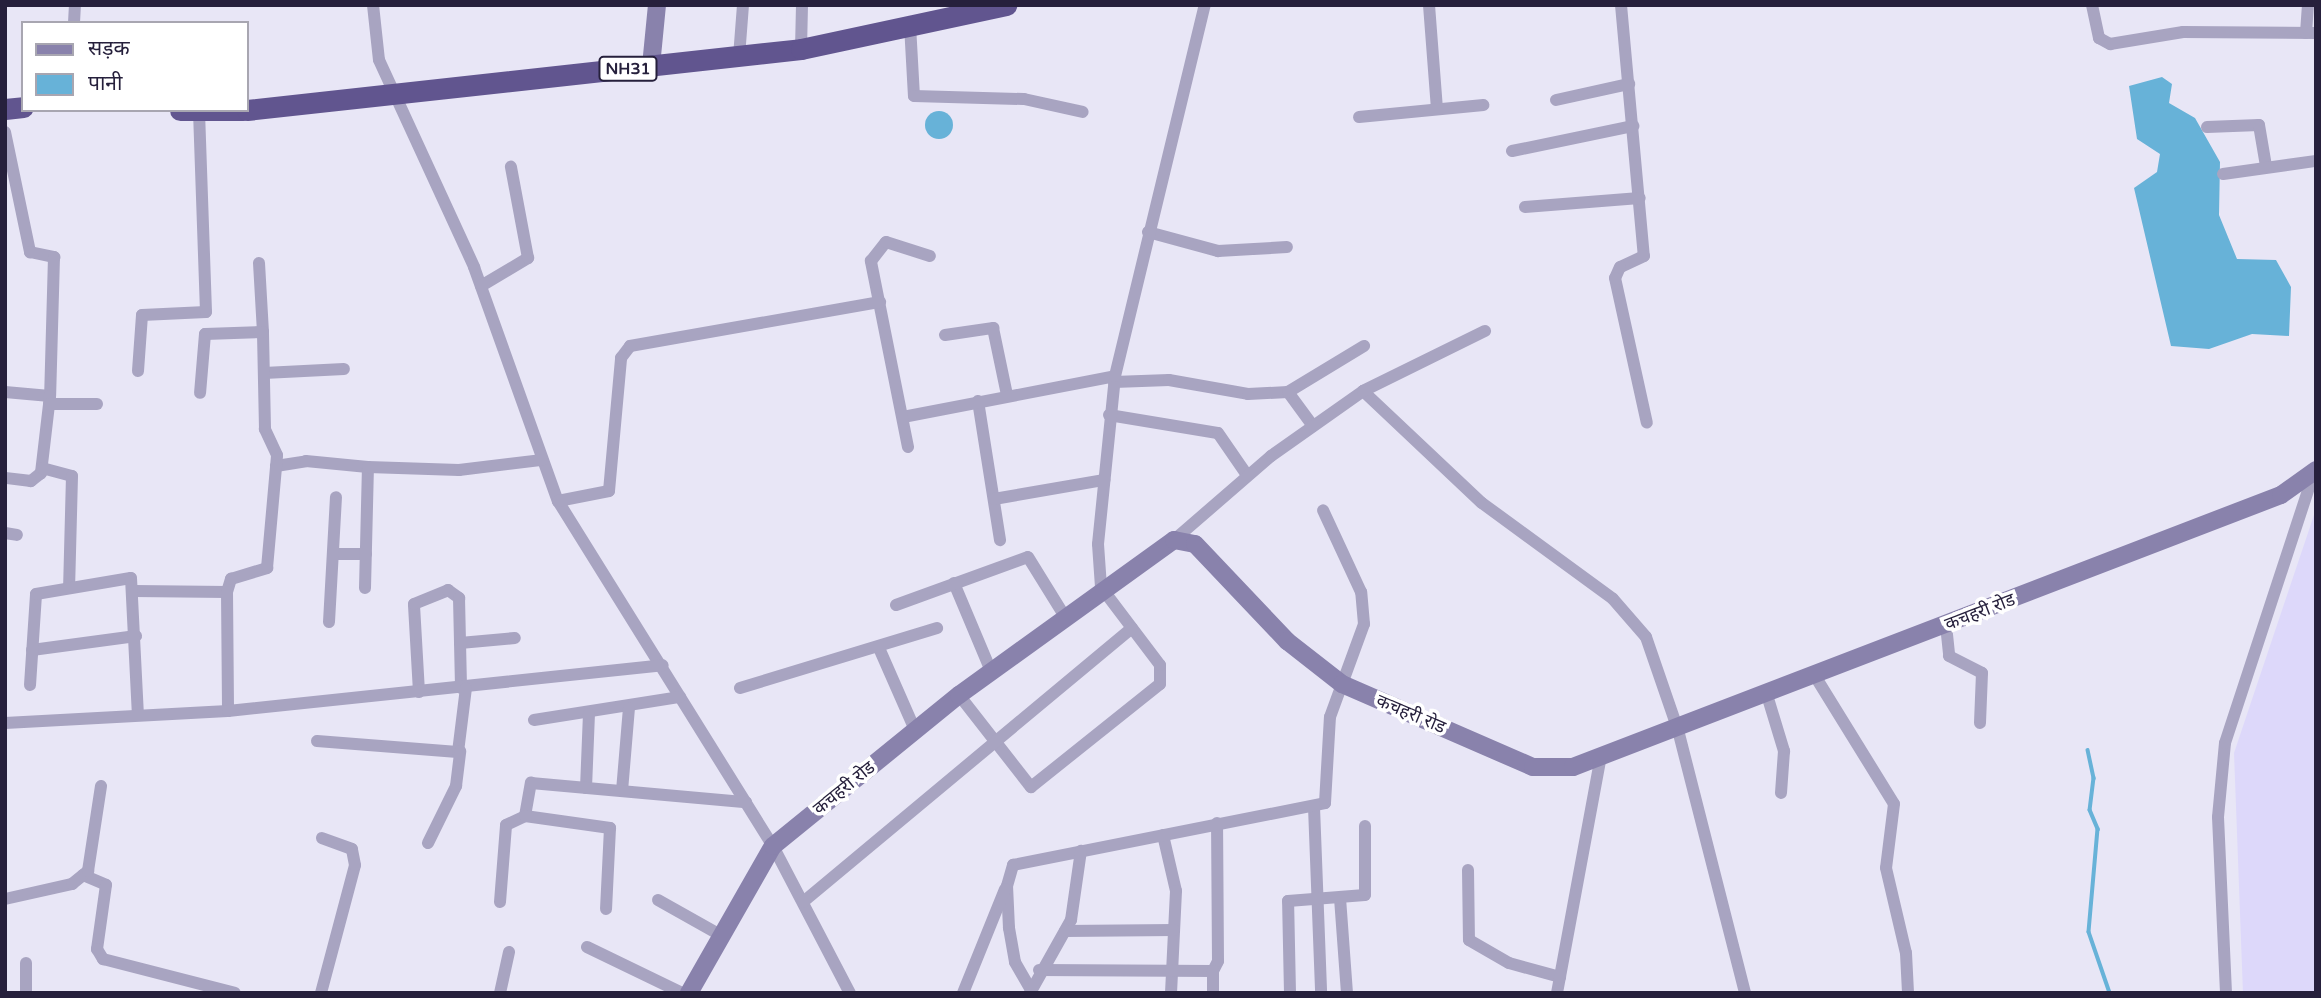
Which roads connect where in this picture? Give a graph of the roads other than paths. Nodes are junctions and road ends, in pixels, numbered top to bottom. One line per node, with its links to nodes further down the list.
1 (373, 5): 17 (street)
2 (657, 5): 15 (main road)
3 (743, 5): 14 (street)
4 (803, 5): 13 (street)
5 (1205, 5): 35 (street)
6 (1430, 5): 20 (street)
7 (1621, 5): 16 (street)
8 (2092, 5): 12 (street)
9 (2308, 5): 12 (street)
10 (998, 6): 11 (highway, NH31)
11 (910, 25): 13 (highway, NH31); 23 (street)
12 (2311, 33)
13 (801, 49): 14 (highway, NH31)
14 (739, 57): 15 (highway, NH31)
15 (651, 66): 17 (highway, NH31)
16 (1629, 84): 18 (street); 25 (street)
17 (397, 97): 21 (highway, NH31); 39 (street)
18 (1556, 100)
19 (1483, 105): 20 (street)
20 (1437, 109): 24 (street)
21 (248, 110)
22 (199, 112): 46 (street)
23 (1083, 112)
24 (1359, 117)
25 (1633, 126): 28 (street); 33 (street)
26 (2207, 127): 30 (street)
27 (5, 132): 54 (street)
28 (1512, 151)
29 (2316, 161): 30 (street)
30 (2266, 166): 32 (street)
31 (511, 167): 39 (street)
32 (2223, 174)
33 (1640, 198): 34 (street); 59 (street)
34 (1525, 207)
35 (1148, 232): 36 (street); 48 (street)
36 (1287, 247)
37 (930, 257): 40 (street)
38 (259, 263): 42 (street)
39 (481, 286): 62 (street)
40 (880, 302): 58 (street); 72 (street)
41 (1485, 331): 49 (street)
42 (263, 332): 47 (street); 52 (street)
43 (945, 335): 53 (street)
44 (1364, 346): 51 (street)
45 (344, 369): 47 (street)
46 (138, 371)
47 (264, 373): 63 (street)
48 (1114, 379): 51 (street); 53 (street); 57 (street)
49 (1363, 391): 60 (street); 114 (street)
50 (5, 392): 54 (street)
51 (1288, 392): 60 (street)
52 (200, 393)
53 (1007, 394): 55 (street)
54 (50, 400): 56 (street); 65 (street)
55 (978, 401): 58 (street); 71 (street)
56 (97, 404)
57 (1109, 415): 67 (street); 69 (street)
58 (903, 417): 61 (street)
59 (1647, 423)
60 (1313, 426): 67 (street)
61 (908, 447)
62 (542, 460): 64 (street); 72 (street)
63 (276, 466): 64 (street); 83 (street)
64 (368, 467): 77 (street)
65 (42, 468): 68 (street); 79 (street)
66 (2315, 471): 87 (main road, कचहरी रोड); 170 (street)
67 (1247, 475): 75 (street)
68 (5, 478)
69 (1104, 480): 71 (street); 80 (street)
70 (336, 498): 76 (street)
71 (994, 499): 74 (street)
72 (558, 501): 95 (street)
73 (1323, 509): 98 (street)
74 (1000, 540)
75 (1174, 540): 80 (main road, कचहरी रोड); 98 (main road, कचहरी रोड)
76 (333, 554): 77 (street); 86 (street)
77 (366, 554): 81 (street)
78 (954, 583): 84 (street); 85 (street); 96 (street)
79 (69, 587): 82 (street); 94 (street)
80 (1101, 587): 85 (main road, कचहरी रोड); 89 (street)
81 (365, 588)
82 (134, 591): 83 (street); 90 (street)
83 (228, 592): 107 (street)
84 (896, 605)
85 (1064, 615): 96 (main road, कचहरी रोड)
86 (330, 622)
87 (1946, 625): 97 (main road, कचहरी रोड); 112 (street)
88 (937, 628): 93 (street)
89 (1132, 628): 116 (street); 116 (street)
90 (136, 636): 94 (street); 109 (street)
91 (515, 638): 92 (street)
92 (460, 643): 100 (street); 102 (street)
93 (879, 648): 101 (street); 113 (street)
94 (32, 650): 99 (street)
95 (663, 665): 100 (street); 105 (street)
96 (991, 671): 103 (main road, कचहरी रोड)
97 (1815, 676): 104 (main road, कचहरी रोड); 169 (street)
98 (1342, 684): 118 (main road, कचहरी रोड); 124 (street)
99 (30, 685)
100 (463, 688): 102 (street); 117 (street)
101 (740, 688)
102 (419, 692): 107 (street)
103 (959, 695): 113 (main road, कचहरी रोड); 116 (street)
104 (1767, 695): 114 (main road, कचहरी रोड); 122 (street)
105 (680, 697): 106 (street); 123 (street)
106 (629, 708): 108 (street); 121 (street)
107 (228, 711): 109 (street)
108 (589, 713): 110 (street); 120 (street)
109 (138, 714): 111 (street)
110 (534, 720)
111 (5, 723)
112 (1980, 723)
113 (915, 730): 131 (main road, कचहरी रोड)
114 (1678, 730): 118 (main road, कचहरी रोड); 168 (street)
115 (317, 741): 117 (street)
116 (993, 745): 141 (street)
117 (460, 751): 130 (street)
118 (1600, 761): 152 (street)
119 (102, 786): 134 (street)
120 (586, 788): 121 (street); 125 (street)
121 (622, 791): 123 (street)
122 (1781, 793)
123 (746, 802): 131 (street)
124 (1314, 807): 126 (street); 136 (street)
125 (525, 816): 140 (street); 142 (street)
126 (1217, 822): 128 (street); 150 (street)
127 (1365, 826): 137 (street)
128 (1163, 835): 132 (street); 143 (street)
129 (322, 838): 156 (street)
130 (428, 844)
131 (773, 846): 141 (street); 145 (main road, कचहरी रोड)
132 (1081, 851): 135 (street); 144 (street)
133 (1468, 870): 152 (street)
134 (83, 875): 138 (street); 155 (street)
135 (1007, 886): 153 (street); 161 (street)
136 (1316, 897): 137 (street); 164 (street); 165 (street)
137 (1340, 898): 166 (street)
138 (5, 899)
139 (658, 900): 145 (street)
140 (500, 902)
141 (803, 902): 160 (street)
142 (606, 909)
143 (1174, 930): 144 (street); 151 (street)
144 (1065, 931): 149 (street)
145 (722, 936): 159 (main road, कचहरी रोड)
146 (587, 947): 158 (street)
147 (509, 951): 157 (street)
148 (26, 963): 154 (street)
149 (1039, 971): 151 (street); 153 (street)
150 (1213, 971): 151 (street); 163 (street)
151 (1172, 972): 162 (street)
152 (1560, 976): 167 (street)
153 (1030, 991)
154 (26, 993)
155 (235, 993)
156 (321, 993)
157 (500, 993)
158 (682, 993)
159 (689, 993)
160 (850, 993)
161 (963, 993)
162 (1171, 993)
163 (1213, 993)
164 (1290, 993)
165 (1321, 993)
166 (1347, 993)
167 (1557, 993)
168 (1745, 993)
169 (1908, 993)
170 (2226, 993)

